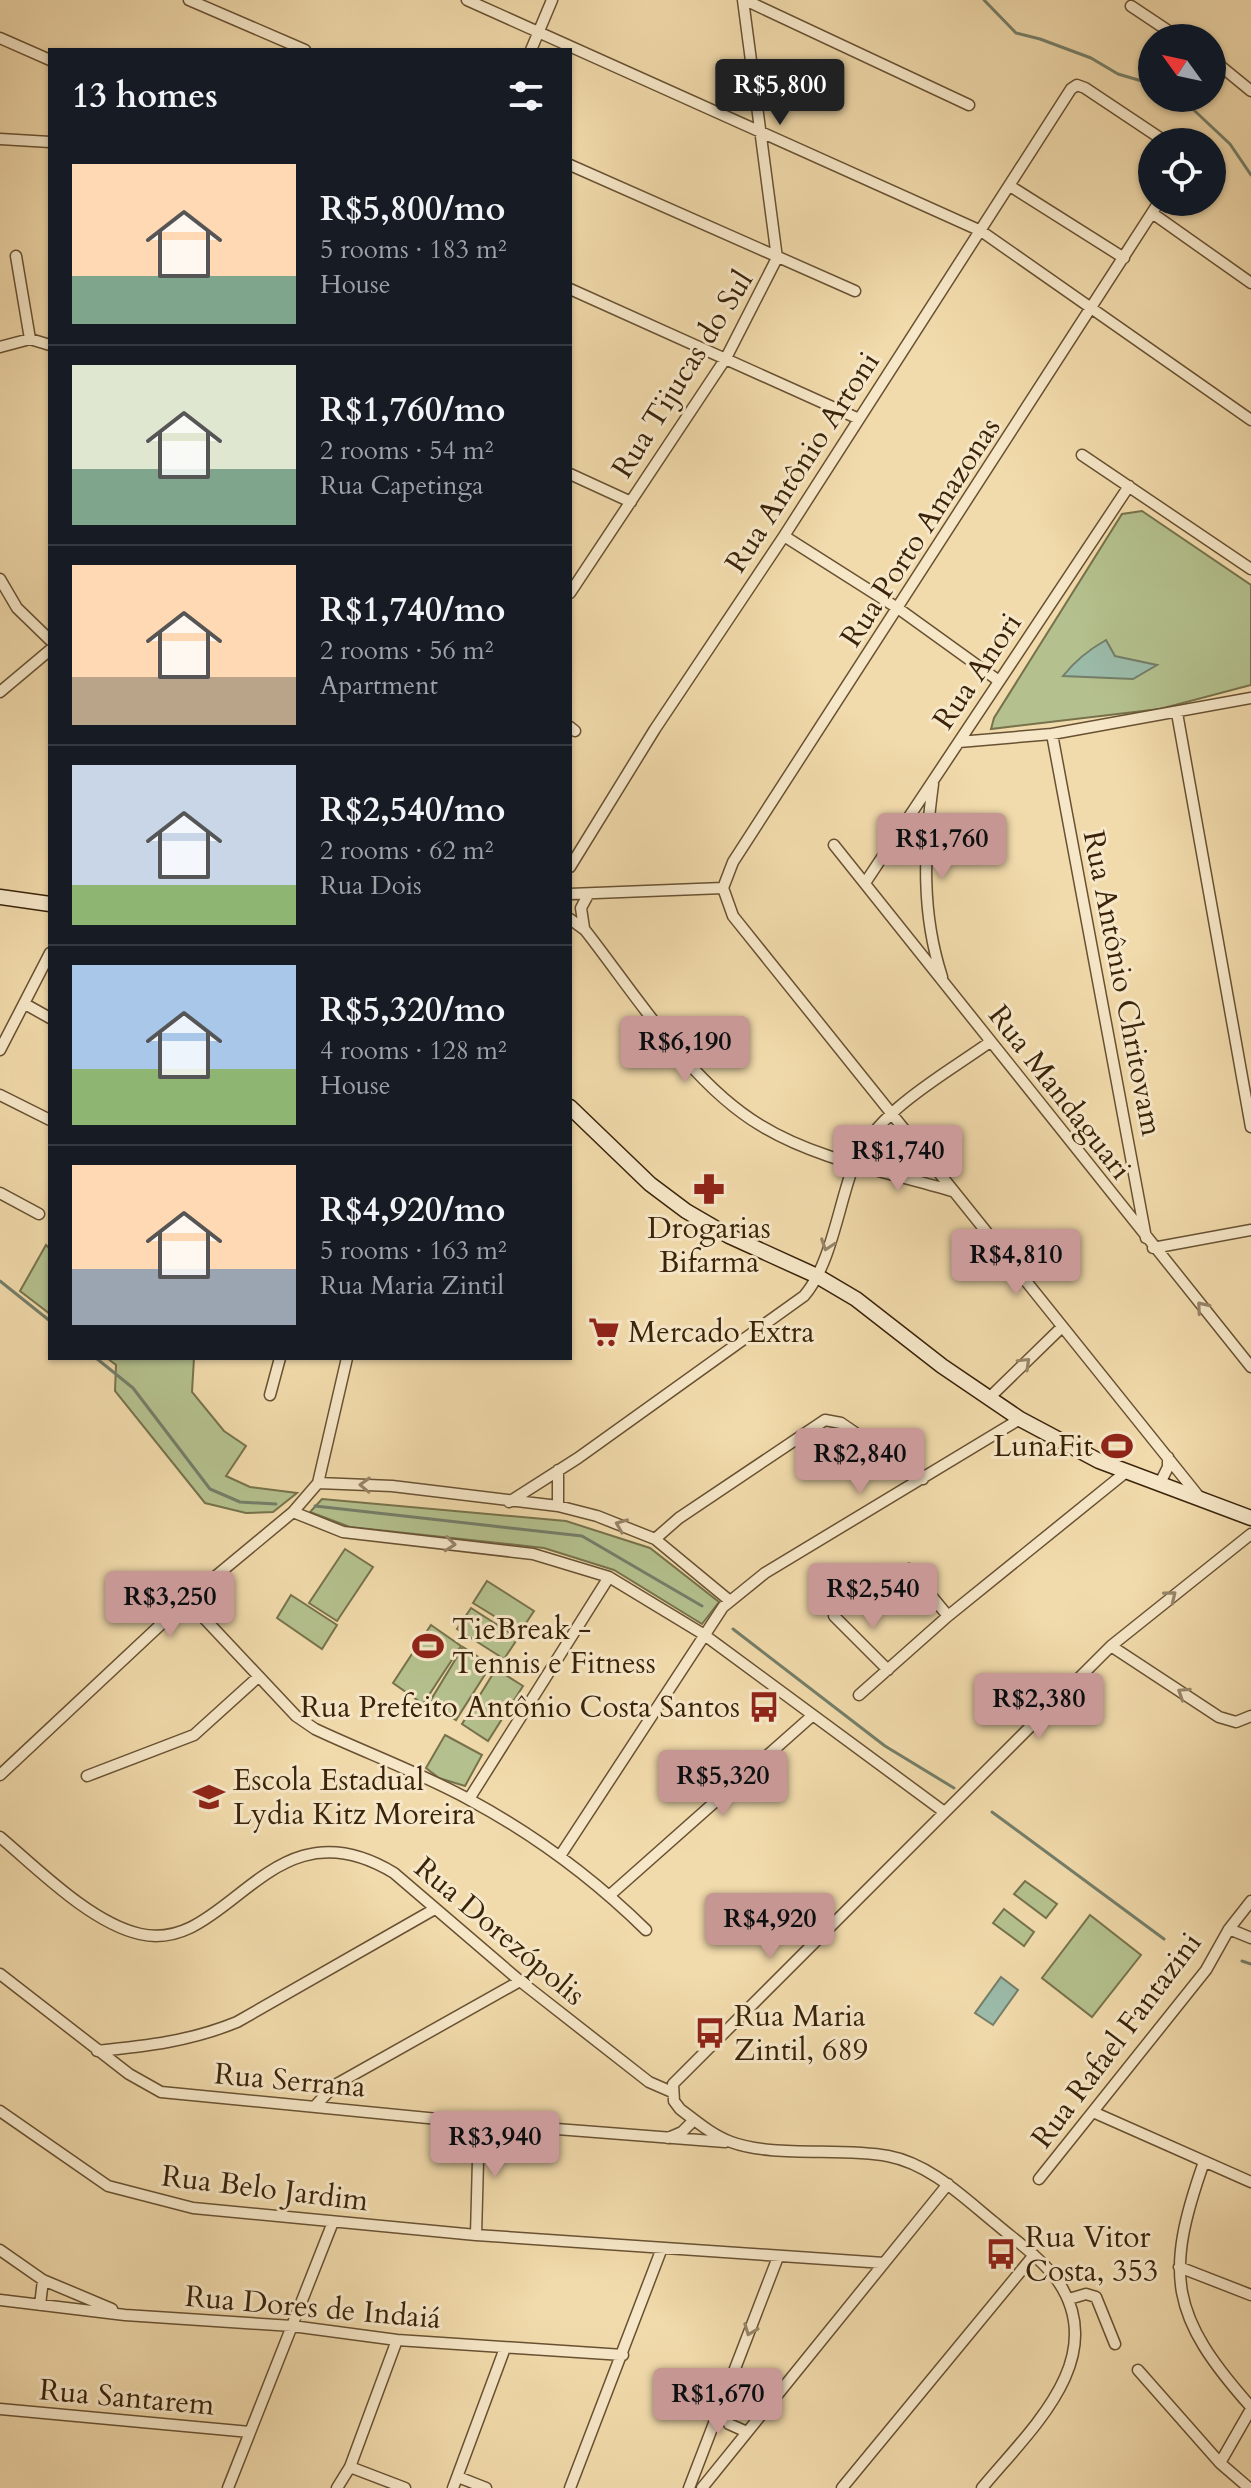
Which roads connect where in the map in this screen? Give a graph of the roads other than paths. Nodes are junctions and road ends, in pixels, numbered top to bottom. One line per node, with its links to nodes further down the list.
1 (189, 0): 10 (street)
2 (467, 0): 7 (street)
3 (552, 0): 7 (street)
4 (744, 0): 16 (street); 18 (street)
5 (1131, 6): 6 (street)
6 (1158, 24)
7 (539, 31): 11 (street); 18 (street)
8 (0, 38): 9 (street)
9 (11, 43): 12 (street); 13 (street)
10 (300, 48)
11 (532, 48)
12 (0, 52)
13 (48, 59)
14 (1226, 70): 15 (street)
15 (1251, 91)
16 (969, 105)
17 (1144, 128): 22 (street, Rua Antônio Artoni)
18 (763, 131): 25 (street); 27 (street)
19 (0, 139): 20 (street)
20 (48, 142)
21 (572, 166): 27 (street)
22 (1010, 186): 25 (street, Rua Antônio Artoni); 28 (street)
23 (1150, 216): 28 (street, Rua Porto Amazonas)
24 (1156, 216): 29 (street)
25 (981, 231): 32 (street); 37 (street, Rua Antônio Artoni)
26 (16, 256): 33 (street)
27 (777, 258): 31 (street); 36 (street, Rua Tijucas do Sul)
28 (1124, 258): 32 (street, Rua Porto Amazonas)
29 (1251, 283)
30 (572, 290): 36 (street)
31 (855, 291)
32 (1092, 308): 38 (street); 47 (street, Rua Porto Amazonas)
33 (30, 339): 34 (street); 35 (street)
34 (48, 344)
35 (0, 347)
36 (726, 358): 37 (street); 42 (street, Rua Tijucas do Sul)
37 (859, 419): 43 (street, Rua Antônio Artoni)
38 (1251, 420)
39 (1082, 455): 41 (street)
40 (572, 475): 42 (street)
41 (1129, 486): 44 (street); 50 (street, Rua Anori)
42 (631, 502): 46 (street, Rua Tijucas do Sul)
43 (784, 536): 47 (street); 58 (street, Rua Antônio Artoni)
44 (1251, 569)
45 (0, 579): 48 (street)
46 (572, 590)
47 (899, 609): 50 (street); 60 (street, Rua Porto Amazonas)
48 (48, 638)
49 (48, 652): 51 (street)
50 (999, 681): 55 (street, Rua Anori)
51 (0, 692)
52 (1251, 698): 53 (street)
53 (1177, 713): 54 (street); 77 (street)
54 (1052, 734): 55 (street); 83 (street, Rua Antônio Chritovam)
55 (959, 742): 56 (street, Rua Anori)
56 (933, 780): 59 (street, Rua Anori); 68 (street)
57 (834, 845): 59 (street, Rua Mandaguari)
58 (572, 864)
59 (865, 883): 68 (street, Rua Mandaguari)
60 (723, 888): 62 (street); 75 (street)
61 (572, 894): 62 (street)
62 (588, 895): 66 (street)
63 (0, 897): 64 (main road)
64 (48, 904)
65 (572, 920): 66 (street)
66 (585, 930): 78 (street)
67 (48, 957): 69 (street)
68 (943, 983): 71 (street, Rua Mandaguari)
69 (25, 1004): 70 (street); 72 (street)
70 (48, 1017)
71 (990, 1042): 75 (street); 83 (street, Rua Mandaguari)
72 (1, 1045)
73 (0, 1095): 76 (street)
74 (573, 1109): 84 (main road)
75 (893, 1113): 78 (street); 79 (street)
76 (48, 1119)
77 (1251, 1127)
78 (855, 1162): 79 (street); 84 (street, one-way to 84)
79 (952, 1191): 85 (street)
80 (0, 1193): 81 (street)
81 (39, 1214)
82 (1251, 1230): 83 (street)
83 (1150, 1244): 88 (street, Rua Mandaguari, one-way to 83)
84 (817, 1276): 90 (main road); 93 (street)
85 (1062, 1327): 90 (street, one-way to 85); 92 (street)
86 (279, 1360): 89 (street)
87 (347, 1360): 96 (street)
88 (1251, 1367)
89 (270, 1395)
90 (988, 1399): 91 (main road)
91 (1020, 1419): 94 (main road); 95 (street)
92 (1168, 1457): 97 (street); 99 (street)
93 (558, 1470): 98 (street); 100 (street)
94 (1126, 1472): 97 (main road); 110 (street)
95 (923, 1479): 104 (street); 108 (street)
96 (318, 1483): 98 (street, one-way to 96); 101 (street)
97 (1159, 1485): 99 (main road)
98 (509, 1502): 100 (street)
99 (1204, 1502): 102 (main road)
100 (558, 1506): 104 (street, one-way to 100)
101 (293, 1512): 106 (street, one-way to 106); 107 (street)
102 (1251, 1518)
103 (1251, 1534): 112 (street, one-way to 103)
104 (655, 1539): 108 (street)
105 (909, 1569): 110 (street)
106 (609, 1577): 111 (street); 120 (street)
107 (187, 1600): 114 (street); 118 (street)
108 (727, 1604): 111 (street)
109 (834, 1616): 113 (street)
110 (948, 1616): 113 (street)
111 (707, 1630): 116 (street); 123 (street)
112 (1111, 1646): 117 (street, one-way to 112); 121 (street)
113 (888, 1670): 115 (street)
114 (257, 1678): 119 (street); 120 (street)
115 (859, 1695)
116 (813, 1715): 121 (street); 124 (street)
117 (1251, 1716)
118 (0, 1775)
119 (87, 1776)
120 (469, 1799): 123 (street)
121 (943, 1811): 133 (street)
122 (0, 1837): 126 (street, Rua Dorezópolis)
123 (560, 1856): 124 (street)
124 (610, 1895): 128 (street)
125 (1251, 1901): 127 (street, Rua Rafael Fantazini)
126 (433, 1910): 131 (street, Rua Dorezópolis); 132 (street)
127 (1229, 1929): 129 (street); 136 (street, Rua Rafael Fantazini)
128 (646, 1930)
129 (1251, 1938)
130 (0, 1974): 132 (street, Rua Serrana)
131 (520, 1981): 133 (street, Rua Dorezópolis); 134 (street)
132 (97, 2051): 134 (street, Rua Serrana)
133 (672, 2092): 137 (street)
134 (316, 2105): 138 (street, Rua Serrana)
135 (0, 2111): 145 (street, Rua Belo Jardim)
136 (1093, 2112): 141 (street); 142 (street, Rua Rafael Fantazini)
137 (694, 2120): 139 (street); 140 (street)
138 (479, 2123): 139 (street, Rua Serrana); 146 (street)
139 (662, 2139): 140 (street, Rua Serrana)
140 (732, 2142): 144 (street, Rua Serrana)
141 (1204, 2162): 143 (street); 152 (street)
142 (1039, 2179)
143 (1251, 2182)
144 (948, 2184): 149 (street, Rua Serrana); 151 (street)
145 (333, 2222): 146 (street, Rua Belo Jardim); 159 (street)
146 (476, 2235): 147 (street, Rua Belo Jardim)
147 (662, 2248): 150 (street, Rua Belo Jardim); 163 (street)
148 (0, 2250): 153 (street)
149 (1034, 2255): 155 (street, Rua Serrana); 181 (street)
150 (778, 2257): 151 (street, Rua Belo Jardim); 165 (street, one-way to 165)
151 (884, 2263): 169 (street)
152 (1179, 2267): 154 (street); 166 (street)
153 (43, 2280): 157 (street); 158 (street)
154 (1251, 2295)
155 (1069, 2299): 161 (street); 182 (street)
156 (0, 2300): 157 (street, Rua Dores de Indaiá)
157 (40, 2305): 158 (street, Rua Dores de Indaiá)
158 (125, 2315): 159 (street, Rua Dores de Indaiá)
159 (292, 2326): 160 (street, Rua Dores de Indaiá); 168 (street)
160 (397, 2340): 162 (street, Rua Dores de Indaiá); 171 (street)
161 (1115, 2344)
162 (505, 2348): 163 (street, Rua Dores de Indaiá); 172 (street)
163 (623, 2355): 178 (street)
164 (1138, 2370): 170 (street)
165 (720, 2406): 169 (street); 179 (street)
166 (1251, 2408): 170 (street)
167 (0, 2409): 168 (street, Rua Santarem)
168 (250, 2432): 173 (street)
169 (747, 2432): 180 (street)
170 (1220, 2463): 183 (street)
171 (350, 2467): 174 (street); 175 (street)
172 (458, 2477): 176 (street); 177 (street)
173 (228, 2488)
174 (337, 2488)
175 (405, 2488)
176 (453, 2488)
177 (486, 2488)
178 (570, 2488)
179 (689, 2488)
180 (702, 2488)
181 (842, 2488)
182 (982, 2488)
183 (1249, 2488)

